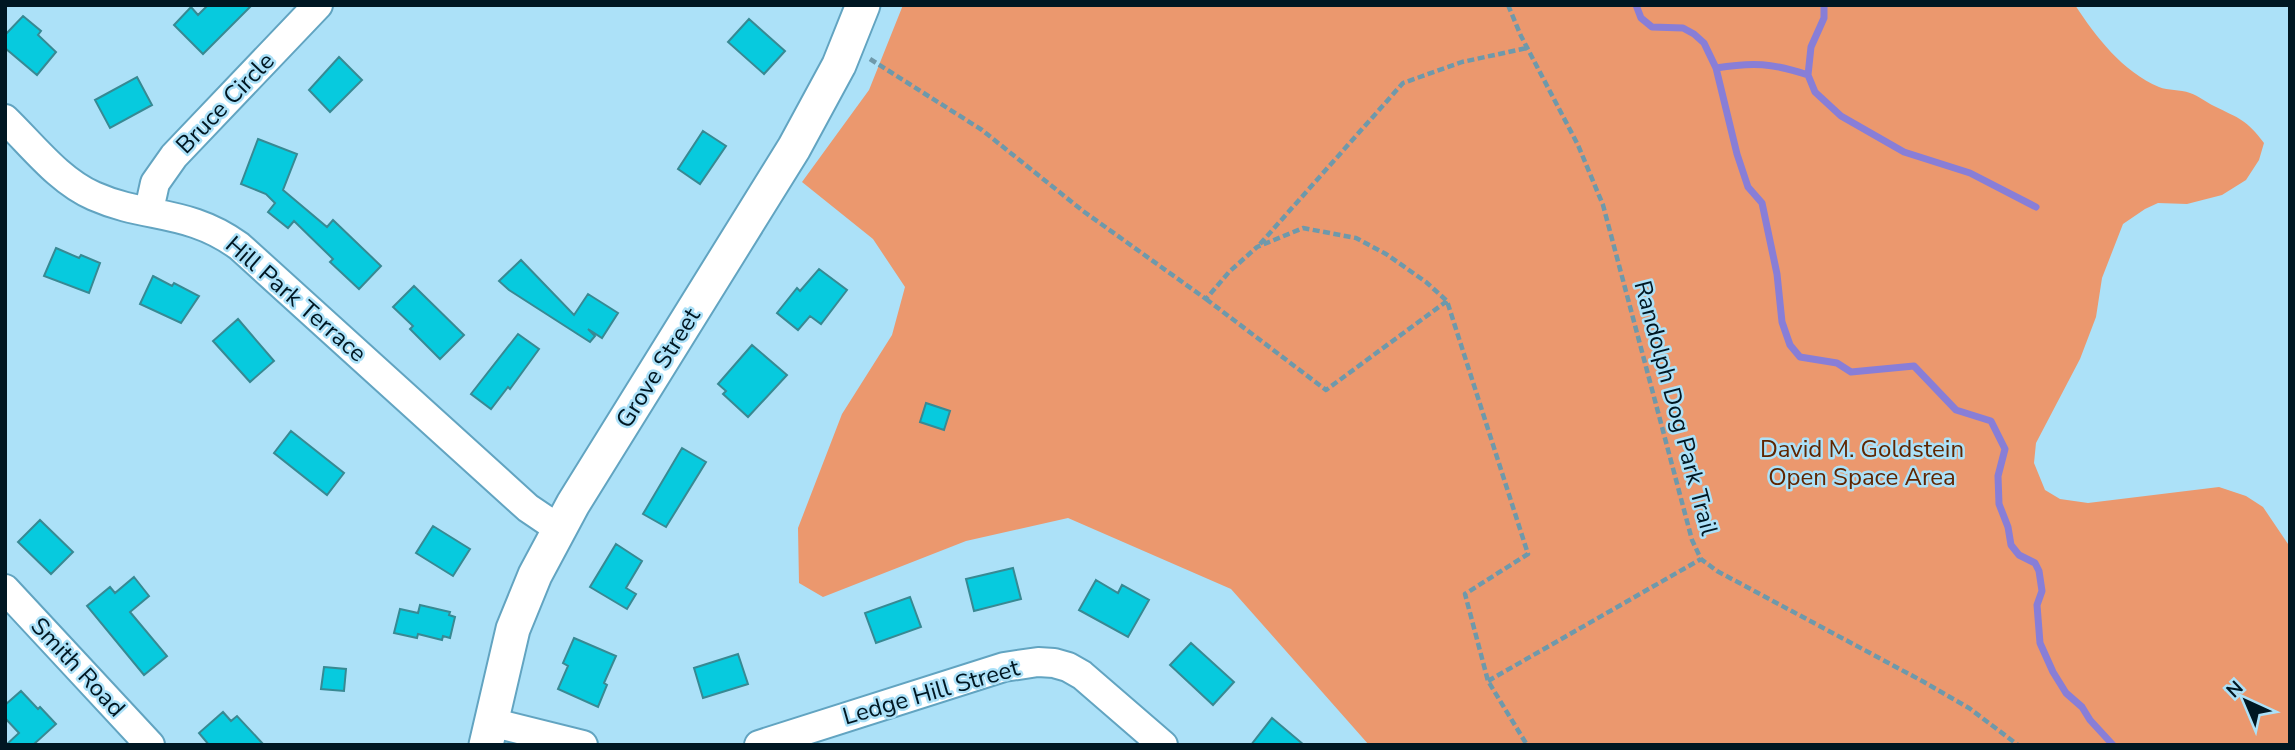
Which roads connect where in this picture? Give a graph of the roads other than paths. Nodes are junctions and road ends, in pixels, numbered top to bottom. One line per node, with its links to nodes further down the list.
1 (318, 5): 4 (street, Bruce Circle)
2 (863, 5): 5 (street, Grove Street)
3 (5, 119): 4 (street, Hill Park Terrace)
4 (149, 210): 5 (street, Hill Park Terrace)
5 (559, 529): 7 (street, Grove Street)
6 (5, 589): 8 (street, Smith Road)
7 (488, 734): 9 (street)
8 (150, 745)
9 (583, 745)
10 (759, 745): 11 (street, Ledge Hill Street)
11 (1163, 745)

